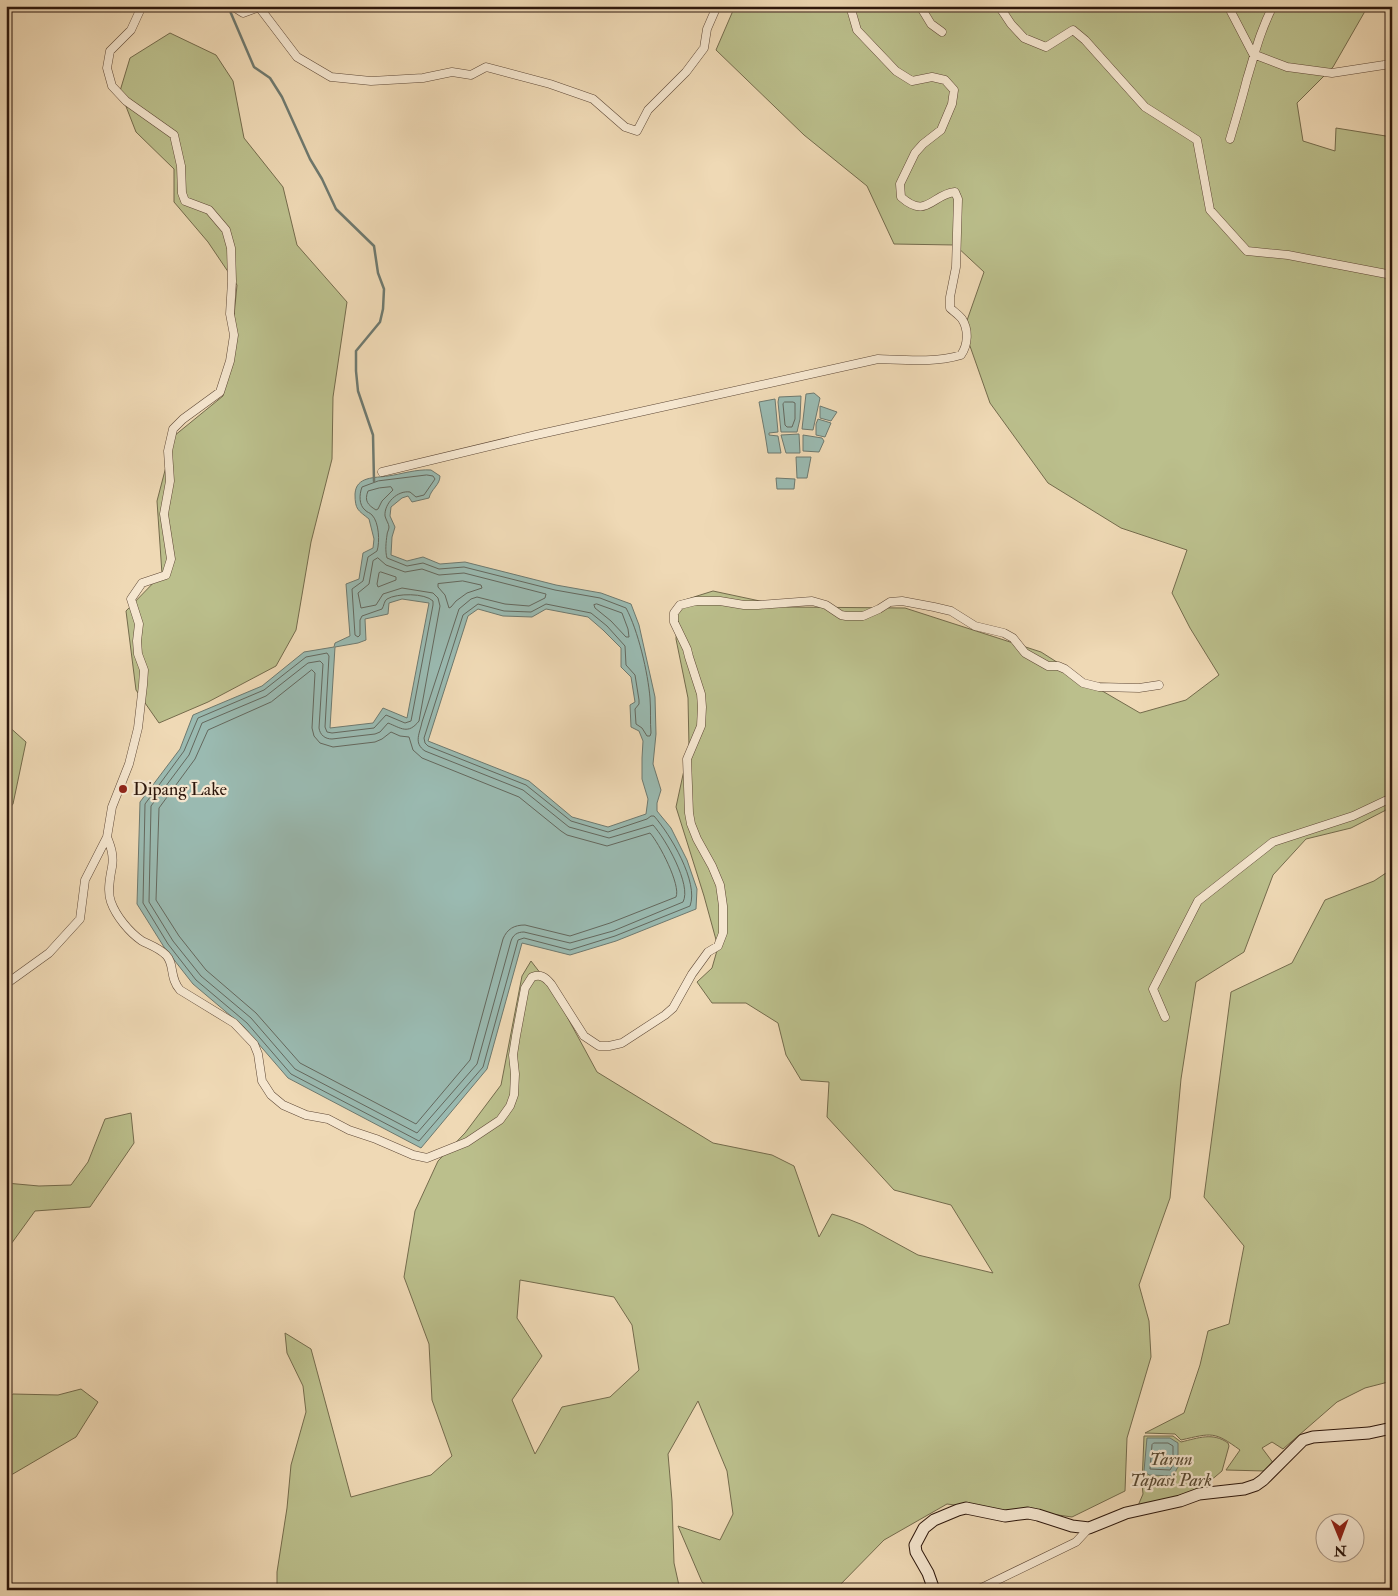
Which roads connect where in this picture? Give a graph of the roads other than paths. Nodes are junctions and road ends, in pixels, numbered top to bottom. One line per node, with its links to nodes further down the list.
1 (142, 6): 17 (street)
2 (232, 6): 3 (street)
3 (717, 6)
4 (850, 6): 14 (street)
5 (920, 6): 9 (street)
6 (999, 6): 13 (street)
7 (1228, 6): 10 (street)
8 (1273, 6): 10 (street)
9 (942, 32)
10 (1253, 54): 11 (street); 12 (street)
11 (1392, 63)
12 (1230, 139)
13 (1392, 275)
14 (382, 472)
15 (1159, 685): 17 (street)
16 (1392, 795): 19 (street)
17 (107, 837): 18 (street)
18 (6, 984)
19 (1165, 1017)
20 (1392, 1428): 21 (main road)
21 (1089, 1528): 22 (main road); 23 (street)
22 (934, 1590)
23 (977, 1590)

